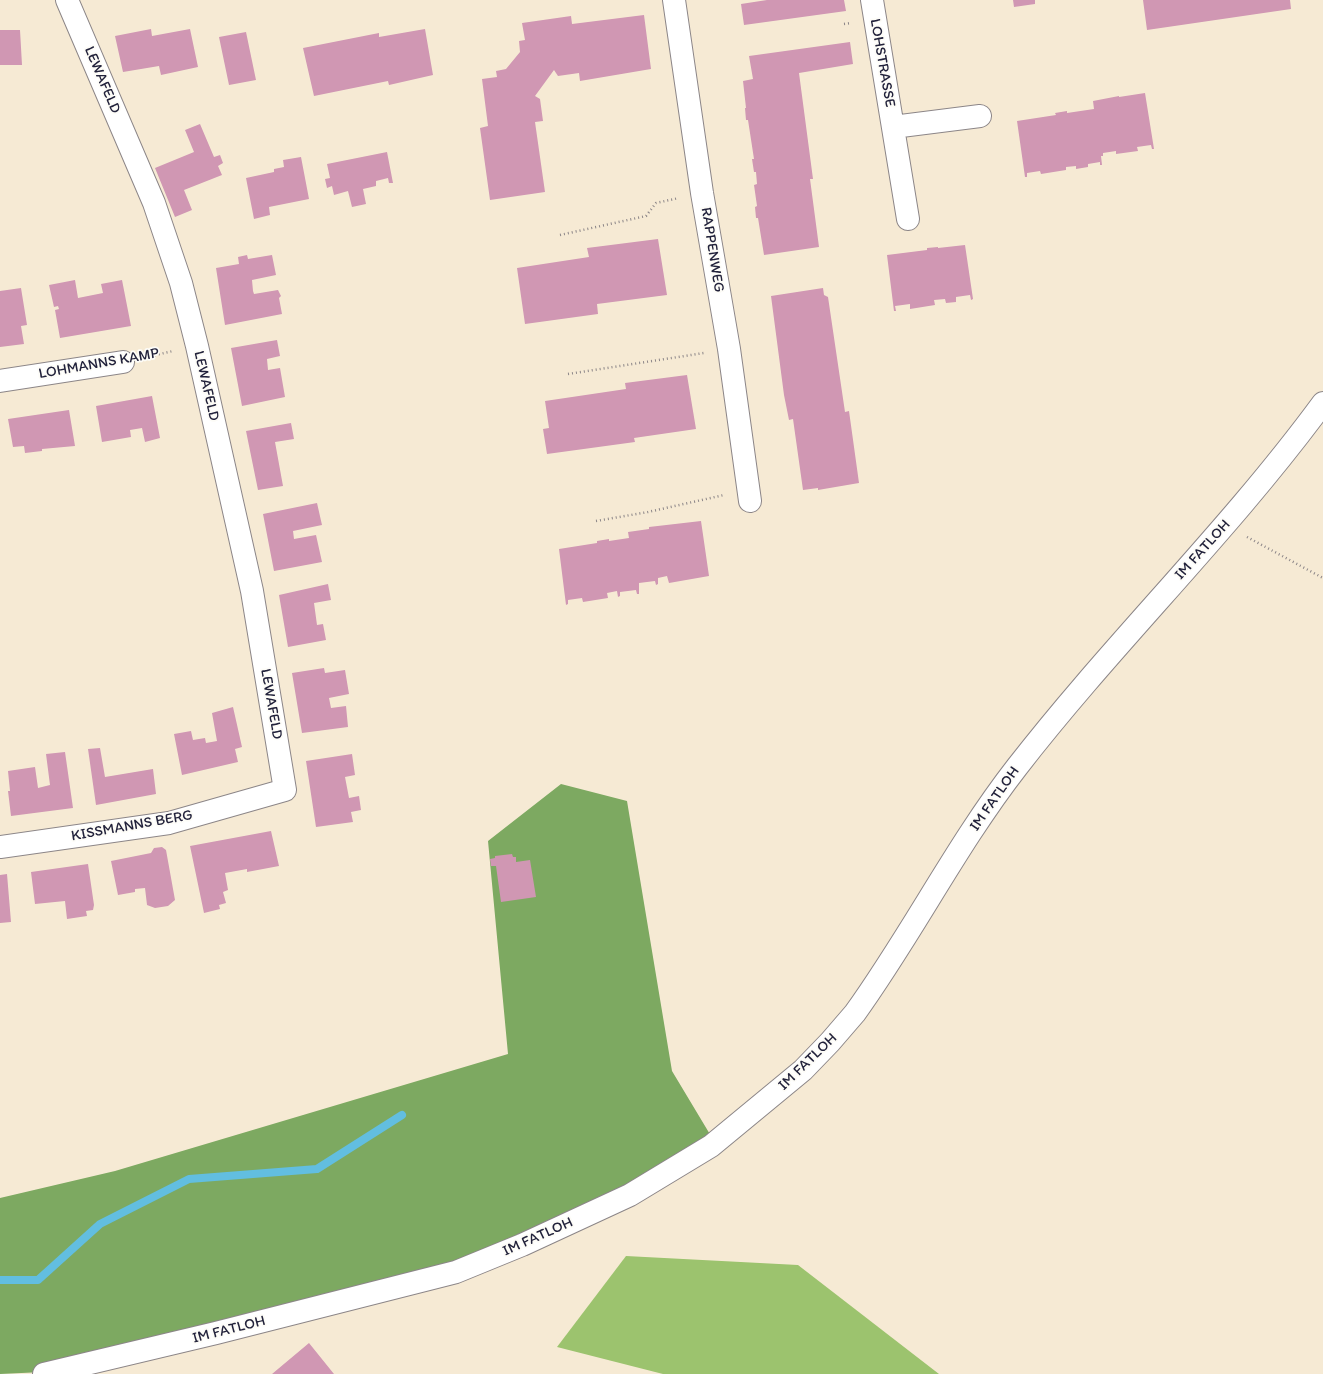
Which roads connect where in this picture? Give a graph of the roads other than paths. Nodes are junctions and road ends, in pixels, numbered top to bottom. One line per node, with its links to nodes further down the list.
1 (67, 0): 11 (street, LEWAFELD)
2 (674, 0): 10 (street, RAPPENWEG)
3 (872, 0): 5 (street, LOHSTRASSE)
4 (980, 116): 5 (street, LOHSTRASSE)
5 (893, 127): 6 (street, LOHSTRASSE)
6 (908, 219)
7 (123, 362): 8 (street, LOHMANNS KAMP)
8 (0, 381)
9 (1323, 403): 13 (street, IM FATLOH)
10 (749, 495)
11 (285, 790): 12 (street, KISSMANNS BERG)
12 (0, 848)
13 (44, 1374)

